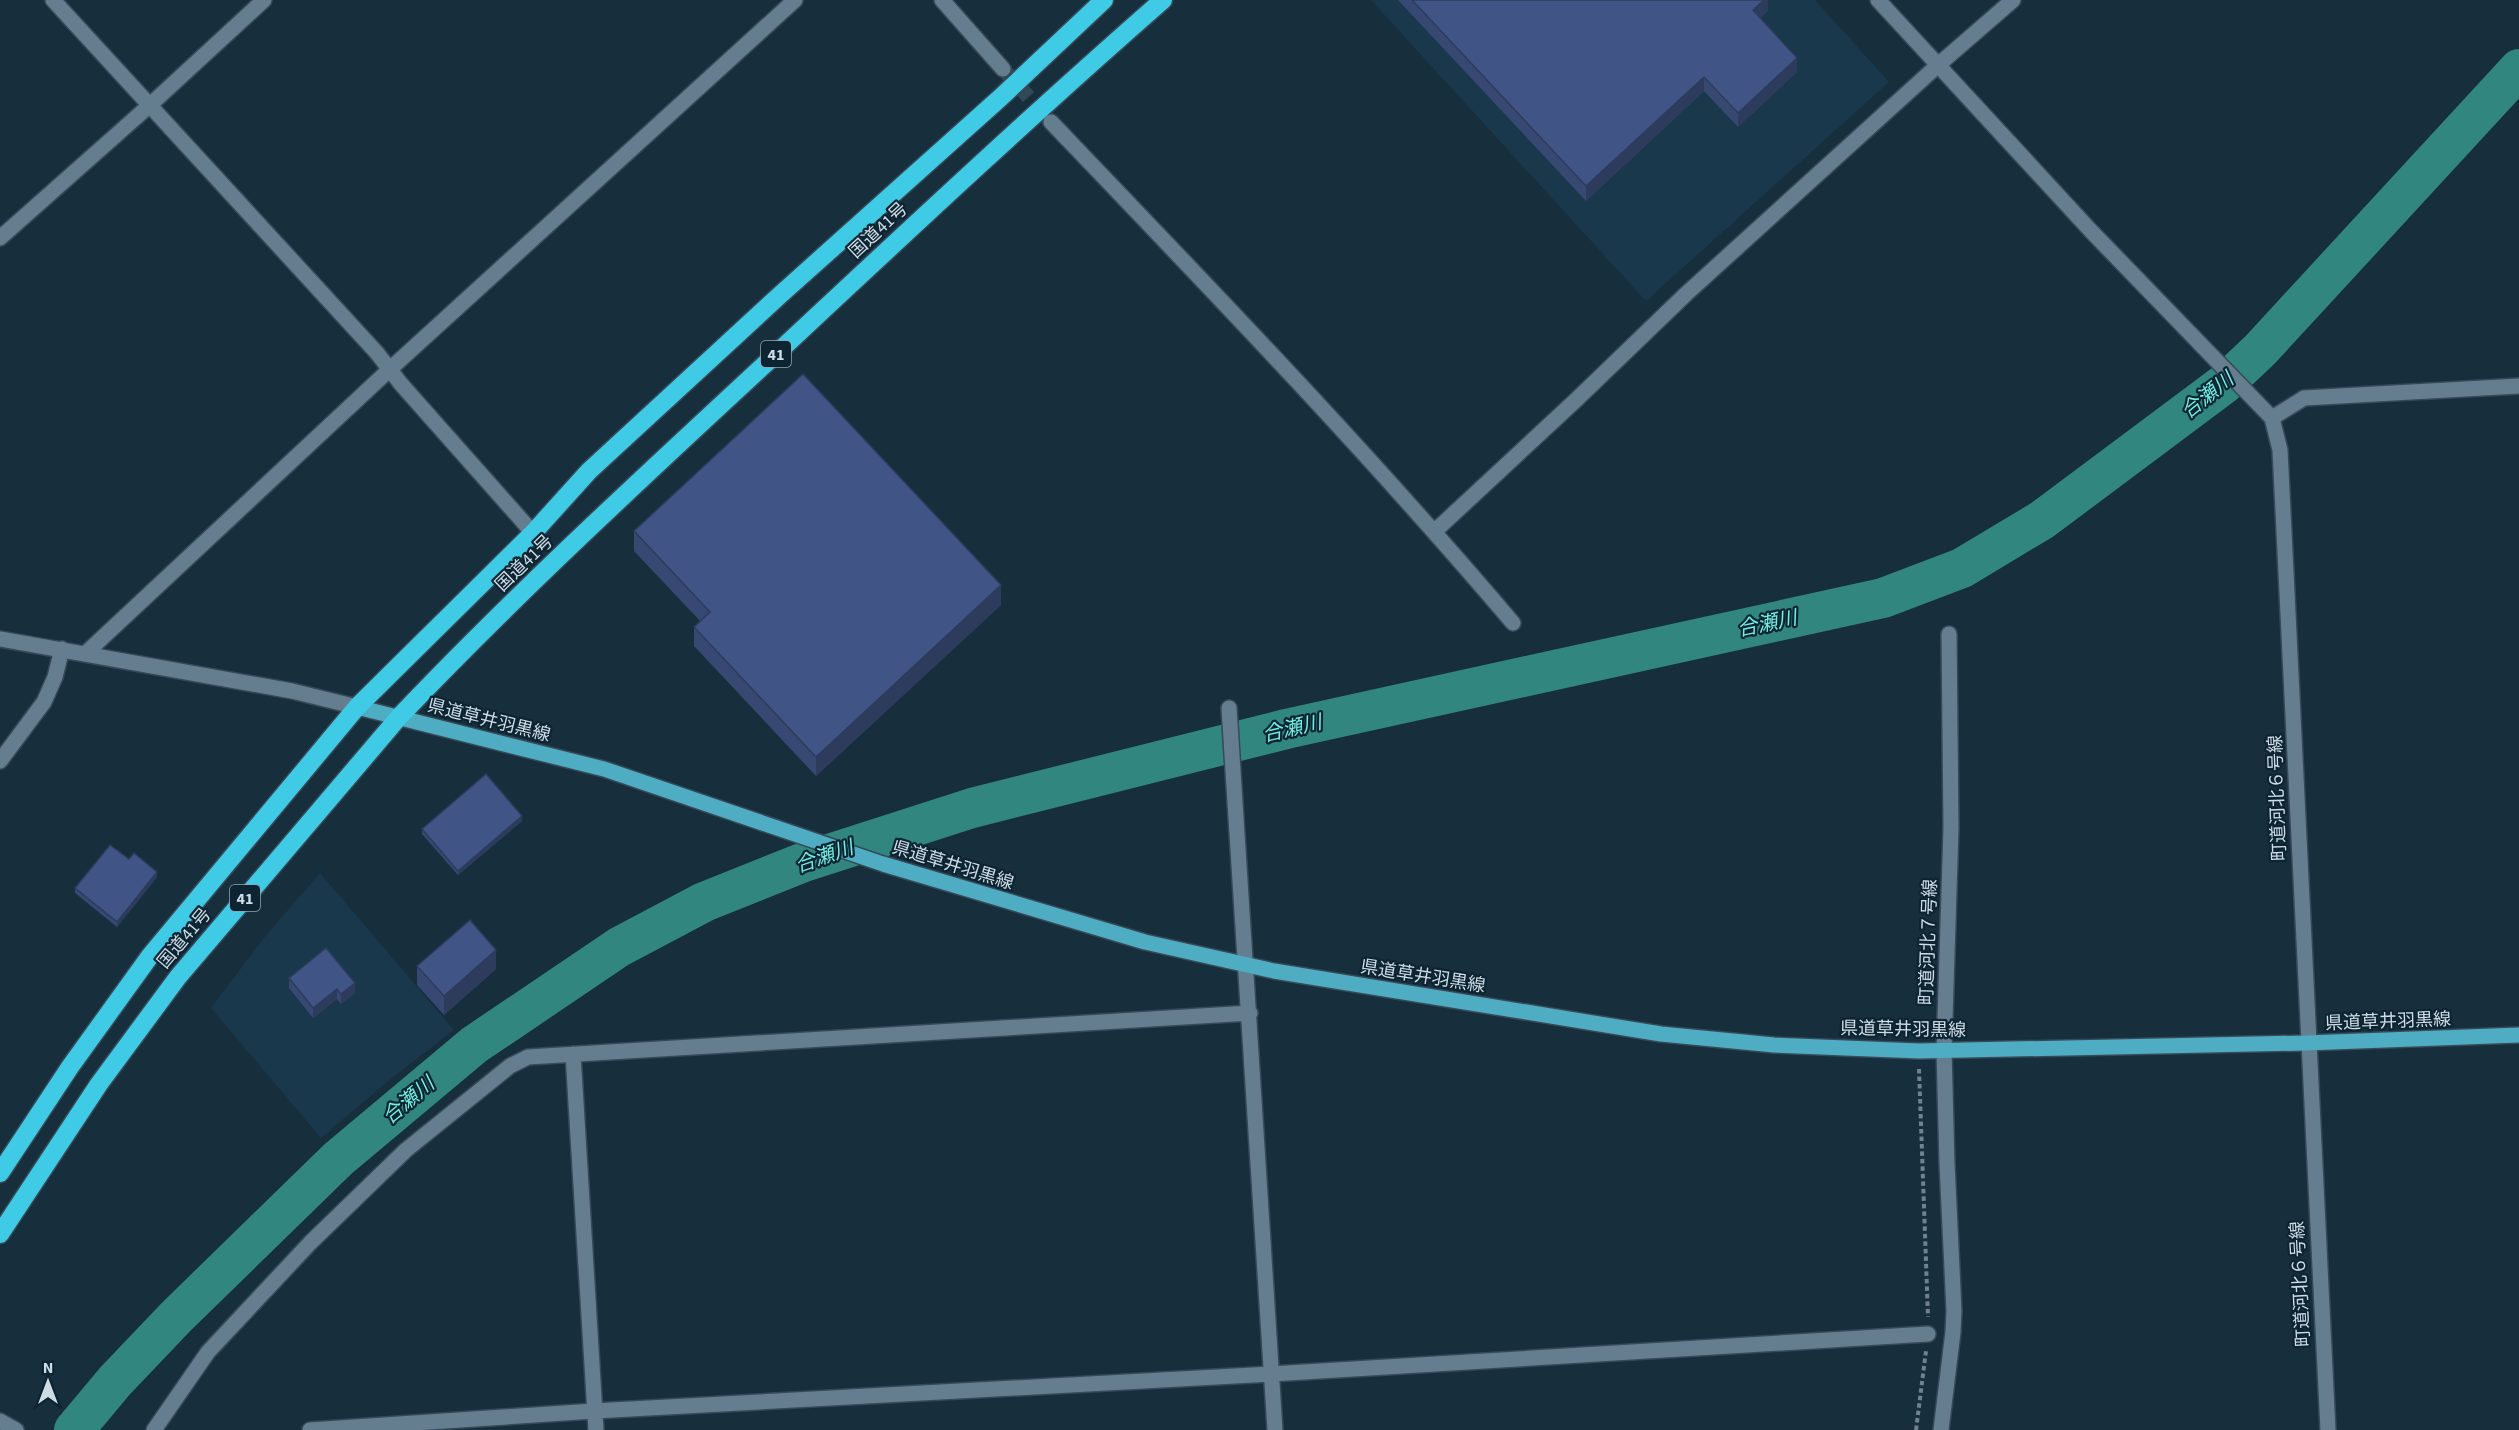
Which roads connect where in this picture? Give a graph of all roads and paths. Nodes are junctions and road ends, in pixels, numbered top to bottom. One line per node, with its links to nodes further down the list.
1 (53, 0): 11 (street)
2 (264, 0): 11 (street)
3 (795, 0): 14 (street)
4 (942, 0): 10 (street)
5 (1104, 0): 18 (highway, 国道41号 / 41)
6 (1163, 0): 26 (highway, 国道41号 / 41)
7 (1878, 0): 9 (street)
8 (2013, 0): 9 (street)
9 (1937, 66): 16 (street); 17 (street)
10 (1003, 69)
11 (150, 105): 13 (street); 14 (street)
12 (1051, 122): 17 (street)
13 (0, 238)
14 (389, 370): 18 (street); 23 (street)
15 (2519, 386): 16 (street)
16 (2272, 418): 31 (street, 町道河北６号線)
17 (1435, 531): 19 (street)
18 (533, 533): 24 (highway, 国道41号 / 41)
19 (1513, 623)
20 (1949, 634): 32 (street, 町道河北７号線)
21 (0, 639): 22 (street)
22 (62, 649): 23 (street); 27 (street)
23 (86, 653): 24 (street)
24 (357, 706): 26 (main road, 県道草井羽黒線); 35 (highway, 国道41号 / 41)
25 (1229, 708): 28 (street)
26 (399, 717): 28 (main road, 県道草井羽黒線); 36 (highway, 国道41号 / 41)
27 (0, 761)
28 (1246, 965): 29 (street); 33 (main road, 県道草井羽黒線)
29 (1250, 1013): 34 (street); 38 (street)
30 (2519, 1035): 31 (main road, 県道草井羽黒線)
31 (2306, 1043): 32 (main road, 県道草井羽黒線); 48 (street, 町道河北６号線)
32 (1944, 1050): 33 (main road, 県道草井羽黒線); 47 (street, 町道河北７号線)
33 (1918, 1051): 37 (path)
34 (573, 1054): 39 (street); 42 (street)
35 (0, 1173)
36 (0, 1234)
37 (1929, 1334): 38 (street); 46 (path)
38 (1271, 1374): 39 (street); 45 (street)
39 (594, 1411): 43 (street); 44 (street)
40 (0, 1421): 41 (street)
41 (16, 1430)
42 (154, 1430)
43 (310, 1430)
44 (596, 1430)
45 (1275, 1430)
46 (1916, 1430)
47 (1941, 1430)
48 (2328, 1430)

